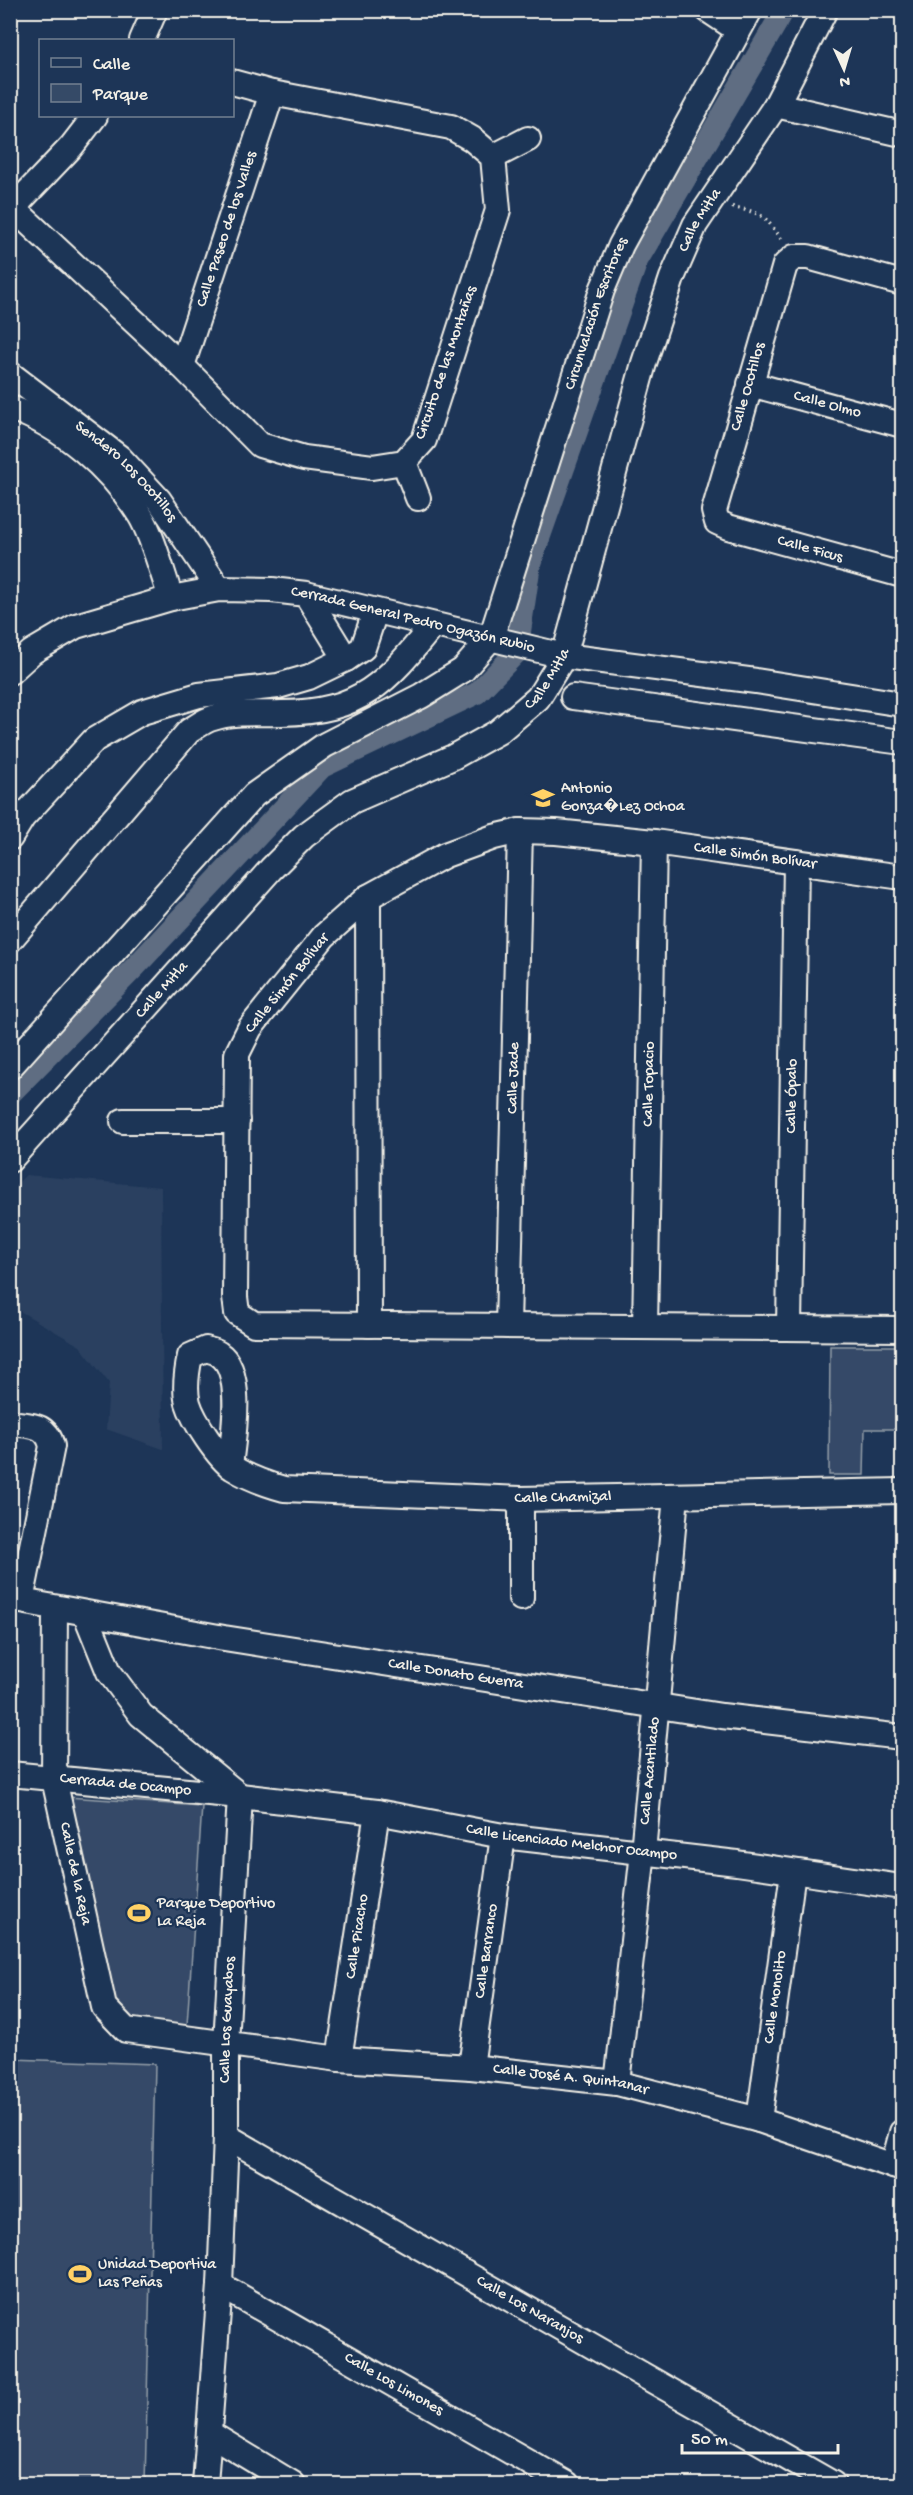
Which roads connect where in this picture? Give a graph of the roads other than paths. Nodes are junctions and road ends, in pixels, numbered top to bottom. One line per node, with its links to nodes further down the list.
1 (708, 10): 4 (street)
2 (825, 10): 8 (street, Calle Mitla)
3 (154, 12): 5 (street)
4 (744, 20): 29 (street, Circunvalación Escritores)
5 (142, 39)
6 (234, 83): 7 (street)
7 (272, 93): 12 (street); 15 (street, Calle Paseo de los Valles)
8 (776, 105): 10 (street); 31 (street, Calle Mitla)
9 (94, 117): 13 (street)
10 (903, 134)
11 (528, 139): 12 (street)
12 (493, 157): 20 (street, Circuito de las Montañas)
13 (12, 209): 15 (street)
14 (903, 283): 17 (street, Calle Ocotillos)
15 (182, 366): 20 (street)
16 (10, 374): 24 (street, Sendero Los Ocotillos)
17 (750, 384): 19 (street, Calle Olmo); 22 (street, Calle Ocotillos)
18 (10, 408): 26 (street, Sendero Los Ocotillos)
19 (903, 425)
20 (404, 462): 21 (street)
21 (418, 498)
22 (717, 522): 23 (street, Calle Ficus)
23 (903, 575)
24 (219, 589): 25 (street, Cerrada General Pedro Ogazón Rubio); 26 (street, Cerrada General Pedro Ogazón Rubio)
25 (306, 594): 27 (street, Cerrada General Pedro Ogazón Rubio); 30 (street)
26 (171, 598): 33 (street, Cerrada General Pedro Ogazón Rubio)
27 (375, 612): 28 (street, Cerrada General Pedro Ogazón Rubio); 30 (street)
28 (433, 625): 29 (street, Cerrada General Pedro Ogazón Rubio); 32 (street)
29 (499, 640): 31 (street, Cerrada General Pedro Ogazón Rubio); 44 (street)
30 (355, 654): 32 (street); 38 (street)
31 (555, 654): 35 (street, Cerrada General Pedro Ogazón Rubio); 47 (street, Calle Mitla)
32 (398, 669): 43 (street)
33 (10, 672)
34 (573, 697): 36 (street)
35 (903, 704)
36 (903, 742)
37 (520, 831): 39 (street, Calle Simón Bolívar); 42 (street, Calle Simón Bolívar); 49 (street, Calle Jade)
38 (10, 837)
39 (654, 843): 40 (street, Calle Simón Bolívar); 50 (street, Calle Topacio)
40 (796, 862): 41 (street, Calle Simón Bolívar); 51 (street, Calle Ópalo)
41 (903, 877)
42 (368, 897): 46 (street, Calle Simón Bolívar); 48 (street)
43 (10, 940)
44 (10, 1067)
45 (123, 1121): 46 (street)
46 (237, 1121): 48 (street, Calle Simón Bolívar)
47 (10, 1160)
48 (369, 1325): 49 (street)
49 (508, 1326): 50 (street)
50 (645, 1327): 51 (street)
51 (789, 1328): 52 (street)
52 (903, 1329)
53 (10, 1423): 59 (street)
54 (230, 1466): 57 (street, Calle Chamizal)
55 (903, 1491): 56 (street, Calle Chamizal)
56 (676, 1496): 57 (street, Calle Chamizal); 62 (street, Calle Acantilado)
57 (521, 1499): 58 (street)
58 (521, 1598)
59 (16, 1600): 60 (street, Calle Donato Guerra)
60 (55, 1608): 61 (street, Calle Donato Guerra); 65 (street, Calle de la Reja)
61 (86, 1615): 62 (street, Calle Donato Guerra); 66 (street)
62 (657, 1706): 63 (street, Calle Donato Guerra); 69 (street, Calle Acantilado)
63 (903, 1737)
64 (10, 1773): 65 (street, Cerrada de Ocampo)
65 (54, 1779): 66 (street, Cerrada de Ocampo); 72 (street, Calle de la Reja)
66 (240, 1796): 67 (street, Calle Licenciado Melchor Ocampo); 72 (street, Calle Los Guayabos)
67 (377, 1812): 68 (street, Calle Licenciado Melchor Ocampo); 73 (street, Calle Picacho)
68 (503, 1836): 69 (street, Calle Licenciado Melchor Ocampo); 74 (street, Calle Barranco)
69 (643, 1852): 70 (street, Calle Licenciado Melchor Ocampo); 75 (street, Calle Acantilado)
70 (793, 1872): 71 (street, Calle Licenciado Melchor Ocampo); 76 (street, Calle Monolito)
71 (903, 1887)
72 (226, 2044): 73 (street, Calle José A. Quintanar); 78 (street, Calle Los Guayabos)
73 (339, 2059): 74 (street, Calle José A. Quintanar)
74 (471, 2067): 75 (street, Calle José A. Quintanar)
75 (617, 2083): 76 (street, Calle José A. Quintanar)
76 (759, 2120): 79 (street, Calle José A. Quintanar)
77 (903, 2132): 79 (street)
78 (226, 2136): 80 (street, Calle Los Guayabos); 85 (street, Calle Los Naranjos)
79 (898, 2167)
80 (220, 2284): 81 (street, Calle Los Guayabos); 84 (street, Calle Los Limones)
81 (209, 2433): 82 (street, Calle Los Guayabos); 83 (street)
82 (205, 2484)
83 (293, 2484)
84 (567, 2484)
85 (833, 2484)

